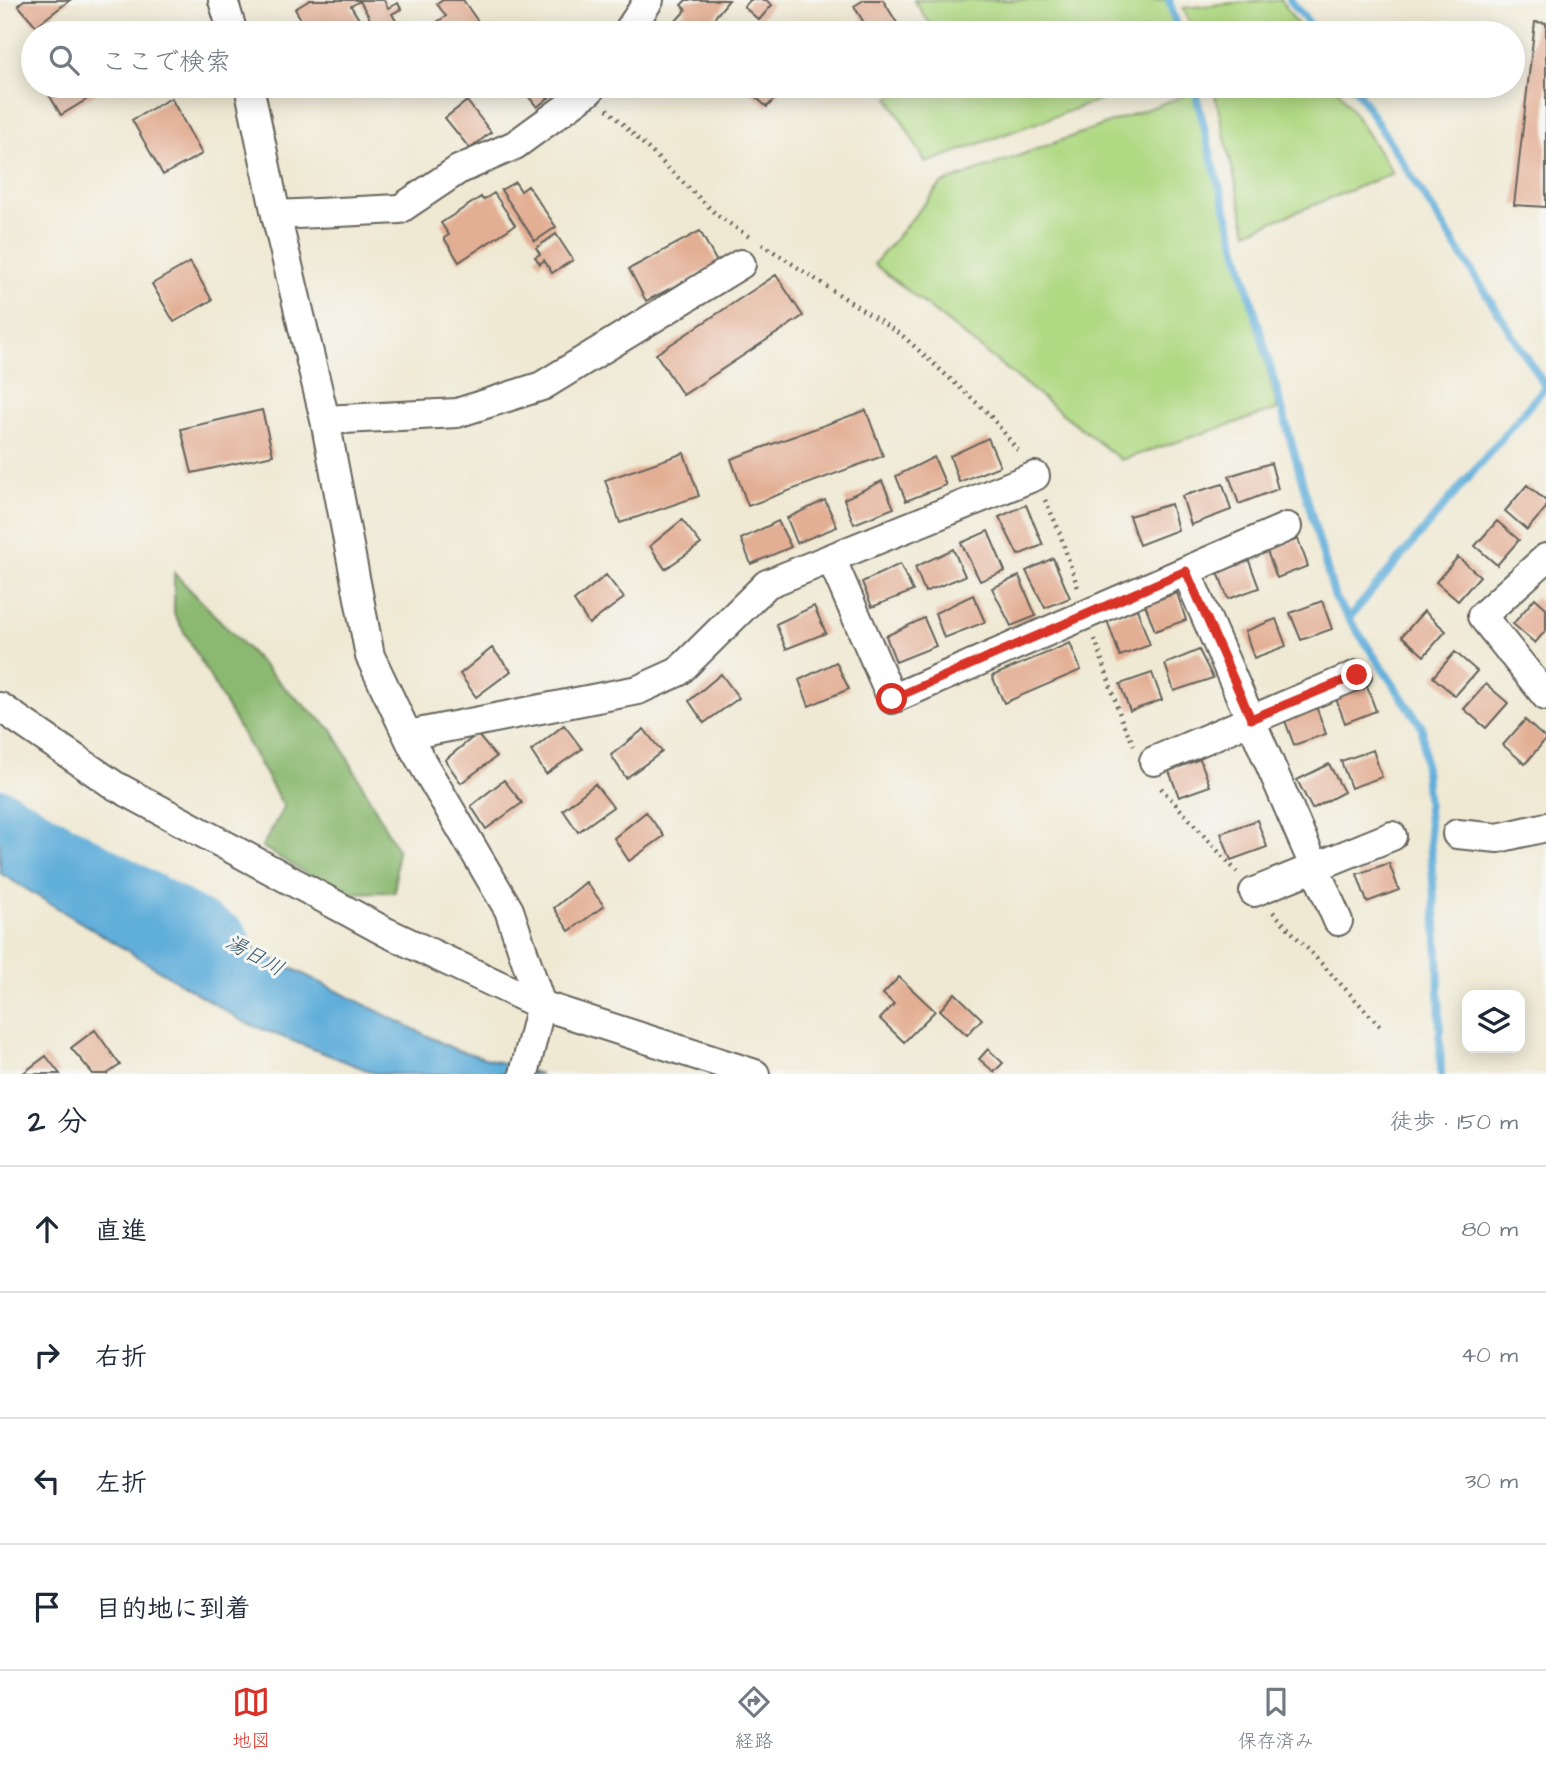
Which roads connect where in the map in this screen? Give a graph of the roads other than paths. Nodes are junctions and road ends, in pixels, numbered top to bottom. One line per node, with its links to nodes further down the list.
1 (223, 0): 3 (street)
2 (649, 0): 4 (street)
3 (229, 21)
4 (635, 21)
5 (252, 98): 7 (street)
6 (578, 98): 7 (street)
7 (276, 215): 9 (street)
8 (741, 264): 9 (street)
9 (325, 420): 19 (street)
10 (1035, 476): 12 (street)
11 (1287, 527): 14 (street)
12 (831, 558): 14 (street); 19 (street)
13 (1546, 558): 16 (street)
14 (1186, 571): 18 (street)
15 (1357, 675): 18 (street)
16 (1546, 696)
17 (0, 707): 27 (street)
18 (1251, 719): 20 (street); 24 (street)
19 (408, 735): 27 (street)
20 (1154, 761)
21 (1546, 827): 22 (street)
22 (1457, 834)
23 (1392, 836): 24 (street)
24 (1315, 867): 25 (street); 26 (street)
25 (1254, 892)
26 (1338, 921)
27 (541, 1005): 28 (street); 29 (street)
28 (524, 1074)
29 (755, 1074)

